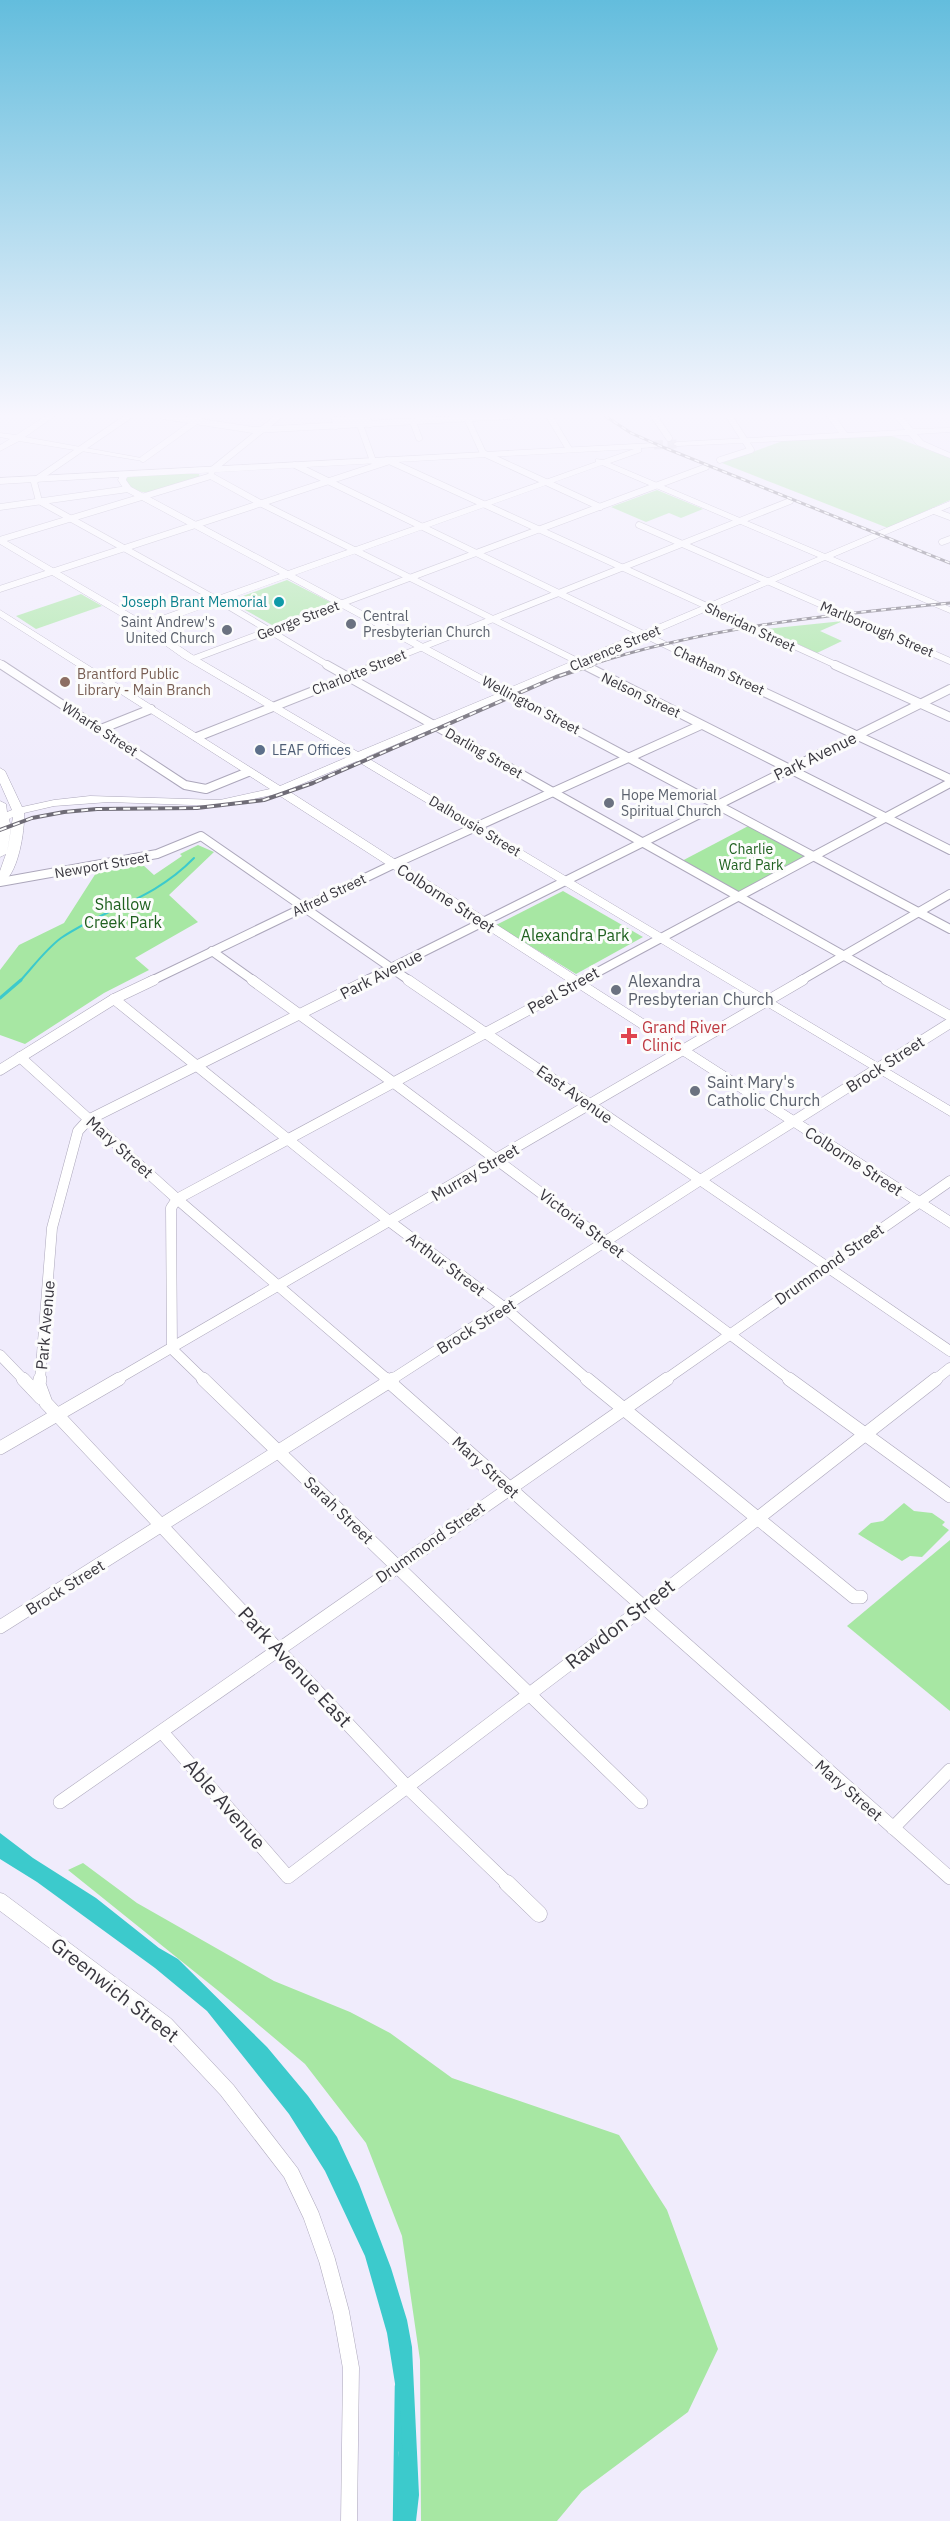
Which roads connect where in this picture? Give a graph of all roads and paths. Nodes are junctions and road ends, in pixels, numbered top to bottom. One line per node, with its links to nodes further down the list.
1 (21, 534): 15 (street)
2 (98, 534): 18 (street, Darling Street)
3 (173, 534): 18 (street)
4 (210, 534): 24 (main road, Wellington Street)
5 (320, 534): 19 (street, Nelson Street)
6 (402, 534): 19 (main road)
7 (435, 534): 20 (street, Chatham Street)
8 (530, 534): 20 (street, George Street)
9 (548, 534): 22 (street, Sheridan Street)
10 (659, 534): 17 (street, Marlborough Street)
11 (705, 534): 17 (street, Charlotte Street)
12 (769, 534): 21 (main road)
13 (881, 534): 21 (main road, Clarence Street)
14 (950, 539): 16 (street)
15 (0, 540): 23 (main road, Dalhousie Street)
16 (942, 542)
17 (681, 543): 22 (street, Charlotte Street); 26 (street, Marlborough Street)
18 (126, 549): 23 (street); 29 (street, Darling Street)
19 (354, 551): 24 (main road); 25 (street, Nelson Street)
20 (476, 553): 25 (street, George Street); 28 (street, Chatham Street)
21 (826, 557): 26 (main road, Clarence Street); 32 (main road)
22 (621, 568): 28 (street, Charlotte Street); 31 (street, Sheridan Street)
23 (53, 572): 27 (street); 35 (main road, Dalhousie Street)
24 (287, 575): 29 (main road); 30 (main road, Wellington Street)
25 (410, 579): 30 (street, George Street); 34 (street, Nelson Street)
26 (769, 582): 31 (main road, Clarence Street); 40 (street, Marlborough Street)
27 (0, 590)
28 (558, 593): 34 (street, Charlotte Street); 37 (street, Chatham Street)
29 (218, 600): 35 (main road); 36 (street, Darling Street)
30 (340, 604): 36 (street, George Street); 38 (main road, Wellington Street)
31 (709, 608): 37 (main road, Clarence Street); 46 (street, Sheridan Street)
32 (950, 610)
33 (0, 613): 48 (main road, Colborne Street)
34 (494, 619): 38 (street, Charlotte Street); 42 (street, Nelson Street)
35 (144, 626): 39 (main road, Dalhousie Street)
36 (268, 631): 39 (street, George Street); 43 (street, Darling Street)
37 (645, 636): 42 (main road, Clarence Street); 53 (street, Chatham Street)
38 (422, 648): 43 (street, Charlotte Street); 45 (main road, Wellington Street)
39 (193, 659): 47 (main road, Dalhousie Street)
40 (950, 661)
41 (0, 663): 52 (street, Wharfe Street)
42 (579, 664): 45 (main road, Clarence Street); 51 (street, Nelson Street)
43 (349, 676): 47 (street, Charlotte Street); 50 (street, Darling Street)
44 (950, 689): 46 (street, Park Avenue)
45 (508, 694): 50 (main road, Clarence Street); 56 (street, Wellington Street)
46 (920, 704): 49 (street, Sheridan Street); 53 (street, Park Avenue)
47 (272, 707): 54 (street, Charlotte Street); 55 (main road, Dalhousie Street)
48 (151, 710): 52 (street); 54 (main road, Colborne Street)
49 (950, 717)
50 (435, 725): 55 (main road, Clarence Street); 62 (street, Darling Street)
51 (701, 725): 56 (street, Alfred Street); 57 (street, Nelson Street)
52 (101, 729): 59 (street, Wharfe Street)
53 (856, 735): 57 (street, Park Avenue); 60 (street, Chatham Street)
54 (196, 737): 59 (main road, Colborne Street)
55 (358, 757): 61 (main road, Clarence Street); 67 (main road, Dalhousie Street)
56 (628, 757): 62 (street, Alfred Street); 63 (street, Wellington Street)
57 (788, 769): 63 (street, Park Avenue); 66 (street, Nelson Street)
58 (0, 771): 64 (main road)
59 (248, 772): 61 (main road, Colborne Street)
60 (950, 781): 66 (street, Peel Street)
61 (279, 790): 64 (main road, Clarence Street); 73 (main road, Colborne Street)
62 (554, 793): 67 (street, Alfred Street); 69 (street, Darling Street)
63 (717, 804): 69 (street, Park Avenue); 71 (street, Wellington Street)
64 (17, 808): 65 (main road, Clarence Street); 74 (main road)
65 (1, 812): 72 (main road)
66 (885, 818): 70 (street, Nelson Street); 71 (street, Peel Street)
67 (478, 827): 73 (street, Alfred Street); 75 (main road, Dalhousie Street)
68 (201, 836): 74 (street, Newport Street); 78 (street, East Avenue)
69 (642, 842): 75 (street, Park Avenue); 77 (street, Darling Street)
70 (950, 850)
71 (814, 855): 77 (street, Peel Street); 79 (street, Wellington Street)
72 (0, 859)
73 (394, 864): 78 (street, Alfred Street); 80 (main road, Colborne Street)
74 (0, 881)
75 (565, 882): 80 (street, Park Avenue); 82 (main road, Dalhousie Street)
76 (950, 894): 79 (street, Murray Street)
77 (738, 896): 82 (street, Peel Street); 84 (street, Darling Street)
78 (303, 908): 83 (street, Alfred Street); 85 (street, East Avenue)
79 (918, 912): 81 (street, Wellington Street); 84 (street, Murray Street)
80 (484, 922): 85 (street, Park Avenue); 86 (main road, Colborne Street)
81 (950, 929)
82 (659, 938): 86 (street, Peel Street); 88 (main road, Dalhousie Street)
83 (212, 951): 87 (street, Alfred Street); 89 (street, Victoria Street)
84 (846, 956): 88 (street, Murray Street); 90 (street, Darling Street)
85 (391, 969): 89 (street, Park Avenue); 92 (street, East Avenue)
86 (577, 982): 92 (street, Peel Street); 93 (main road, Colborne Street)
87 (114, 999): 94 (street, Alfred Street); 95 (street, Arthur Street)
88 (766, 1002): 93 (street, Murray Street); 96 (main road, Dalhousie Street)
89 (299, 1015): 95 (street, Park Avenue); 98 (street, Victoria Street)
90 (950, 1016)
91 (950, 1023): 96 (street, Brock Street)
92 (487, 1033): 98 (street, Peel Street); 99 (street, East Avenue)
93 (683, 1050): 99 (street, Murray Street); 102 (main road, Colborne Street)
94 (20, 1057): 97 (street, Alfred Street); 101 (street, Mary Street)
95 (197, 1065): 101 (street, Park Avenue); 103 (street, Arthur Street)
96 (880, 1068): 100 (main road, Dalhousie Street); 102 (street, Brock Street)
97 (0, 1070)
98 (394, 1083): 103 (street, Peel Street); 104 (street, Victoria Street)
99 (590, 1106): 104 (street, Murray Street); 105 (street, East Avenue)
100 (950, 1112)
101 (88, 1120): 107 (street, Mary Street); 121 (street, Park Avenue)
102 (794, 1122): 105 (street, Brock Street); 108 (main road, Colborne Street)
103 (288, 1139): 107 (street, Peel Street); 109 (street, Arthur Street)
104 (496, 1160): 109 (street, Murray Street); 111 (street, Victoria Street)
105 (702, 1179): 111 (street, Brock Street); 112 (street, East Avenue)
106 (950, 1180): 108 (street, Drummond Street)
107 (177, 1199): 113 (street, Mary Street); 116 (street)
108 (917, 1203): 110 (main road, Colborne Street); 112 (street, Drummond Street)
109 (389, 1221): 113 (street, Murray Street); 114 (street, Arthur Street)
110 (950, 1223)
111 (607, 1241): 114 (street, Brock Street); 115 (street, Victoria Street)
112 (826, 1267): 115 (street, Drummond Street); 117 (street, East Avenue)
113 (278, 1285): 116 (street, Murray Street); 120 (street, Mary Street)
114 (505, 1308): 120 (street, Brock Street); 122 (street, Arthur Street)
115 (729, 1335): 122 (street, Drummond Street); 124 (street, Victoria Street)
116 (172, 1349): 123 (street, Murray Street); 126 (street, Sarah Street)
117 (950, 1351)
118 (0, 1355): 121 (street)
119 (950, 1368): 124 (street, Rawdon Street)
120 (389, 1381): 126 (street, Brock Street); 127 (street, Mary Street)
121 (46, 1403): 123 (street)
122 (623, 1410): 127 (street, Drummond Street); 129 (street, Arthur Street)
123 (57, 1415): 125 (street, Murray Street); 130 (street, Park Avenue East)
124 (865, 1435): 128 (street, Victoria Street); 129 (street, Rawdon Street)
125 (0, 1448)
126 (279, 1451): 130 (street, Brock Street); 131 (street, Sarah Street)
127 (508, 1487): 131 (street, Drummond Street); 133 (street, Mary Street)
128 (950, 1496)
129 (757, 1518): 132 (street, Arthur Street); 133 (street, Rawdon Street)
130 (163, 1526): 134 (street, Brock Street); 135 (street, Park Avenue East)
131 (397, 1565): 135 (street, Drummond Street); 136 (street, Sarah Street)
132 (861, 1598)
133 (643, 1608): 136 (street, Rawdon Street); 142 (street, Mary Street)
134 (0, 1627)
135 (279, 1650): 137 (street, Drummond Street); 139 (street, Park Avenue East)
136 (530, 1694): 139 (street, Rawdon Street); 141 (street, Sarah Street)
137 (162, 1732): 140 (street, Drummond Street); 143 (street, Able Avenue)
138 (950, 1770): 142 (street)
139 (408, 1788): 143 (street, Rawdon Street); 146 (street, Park Avenue East)
140 (60, 1802)
141 (641, 1802)
142 (893, 1828): 144 (street, Mary Street)
143 (288, 1877)
144 (950, 1878)
145 (0, 1901): 147 (street, Greenwich Street)
146 (539, 1914)
147 (349, 2521)

